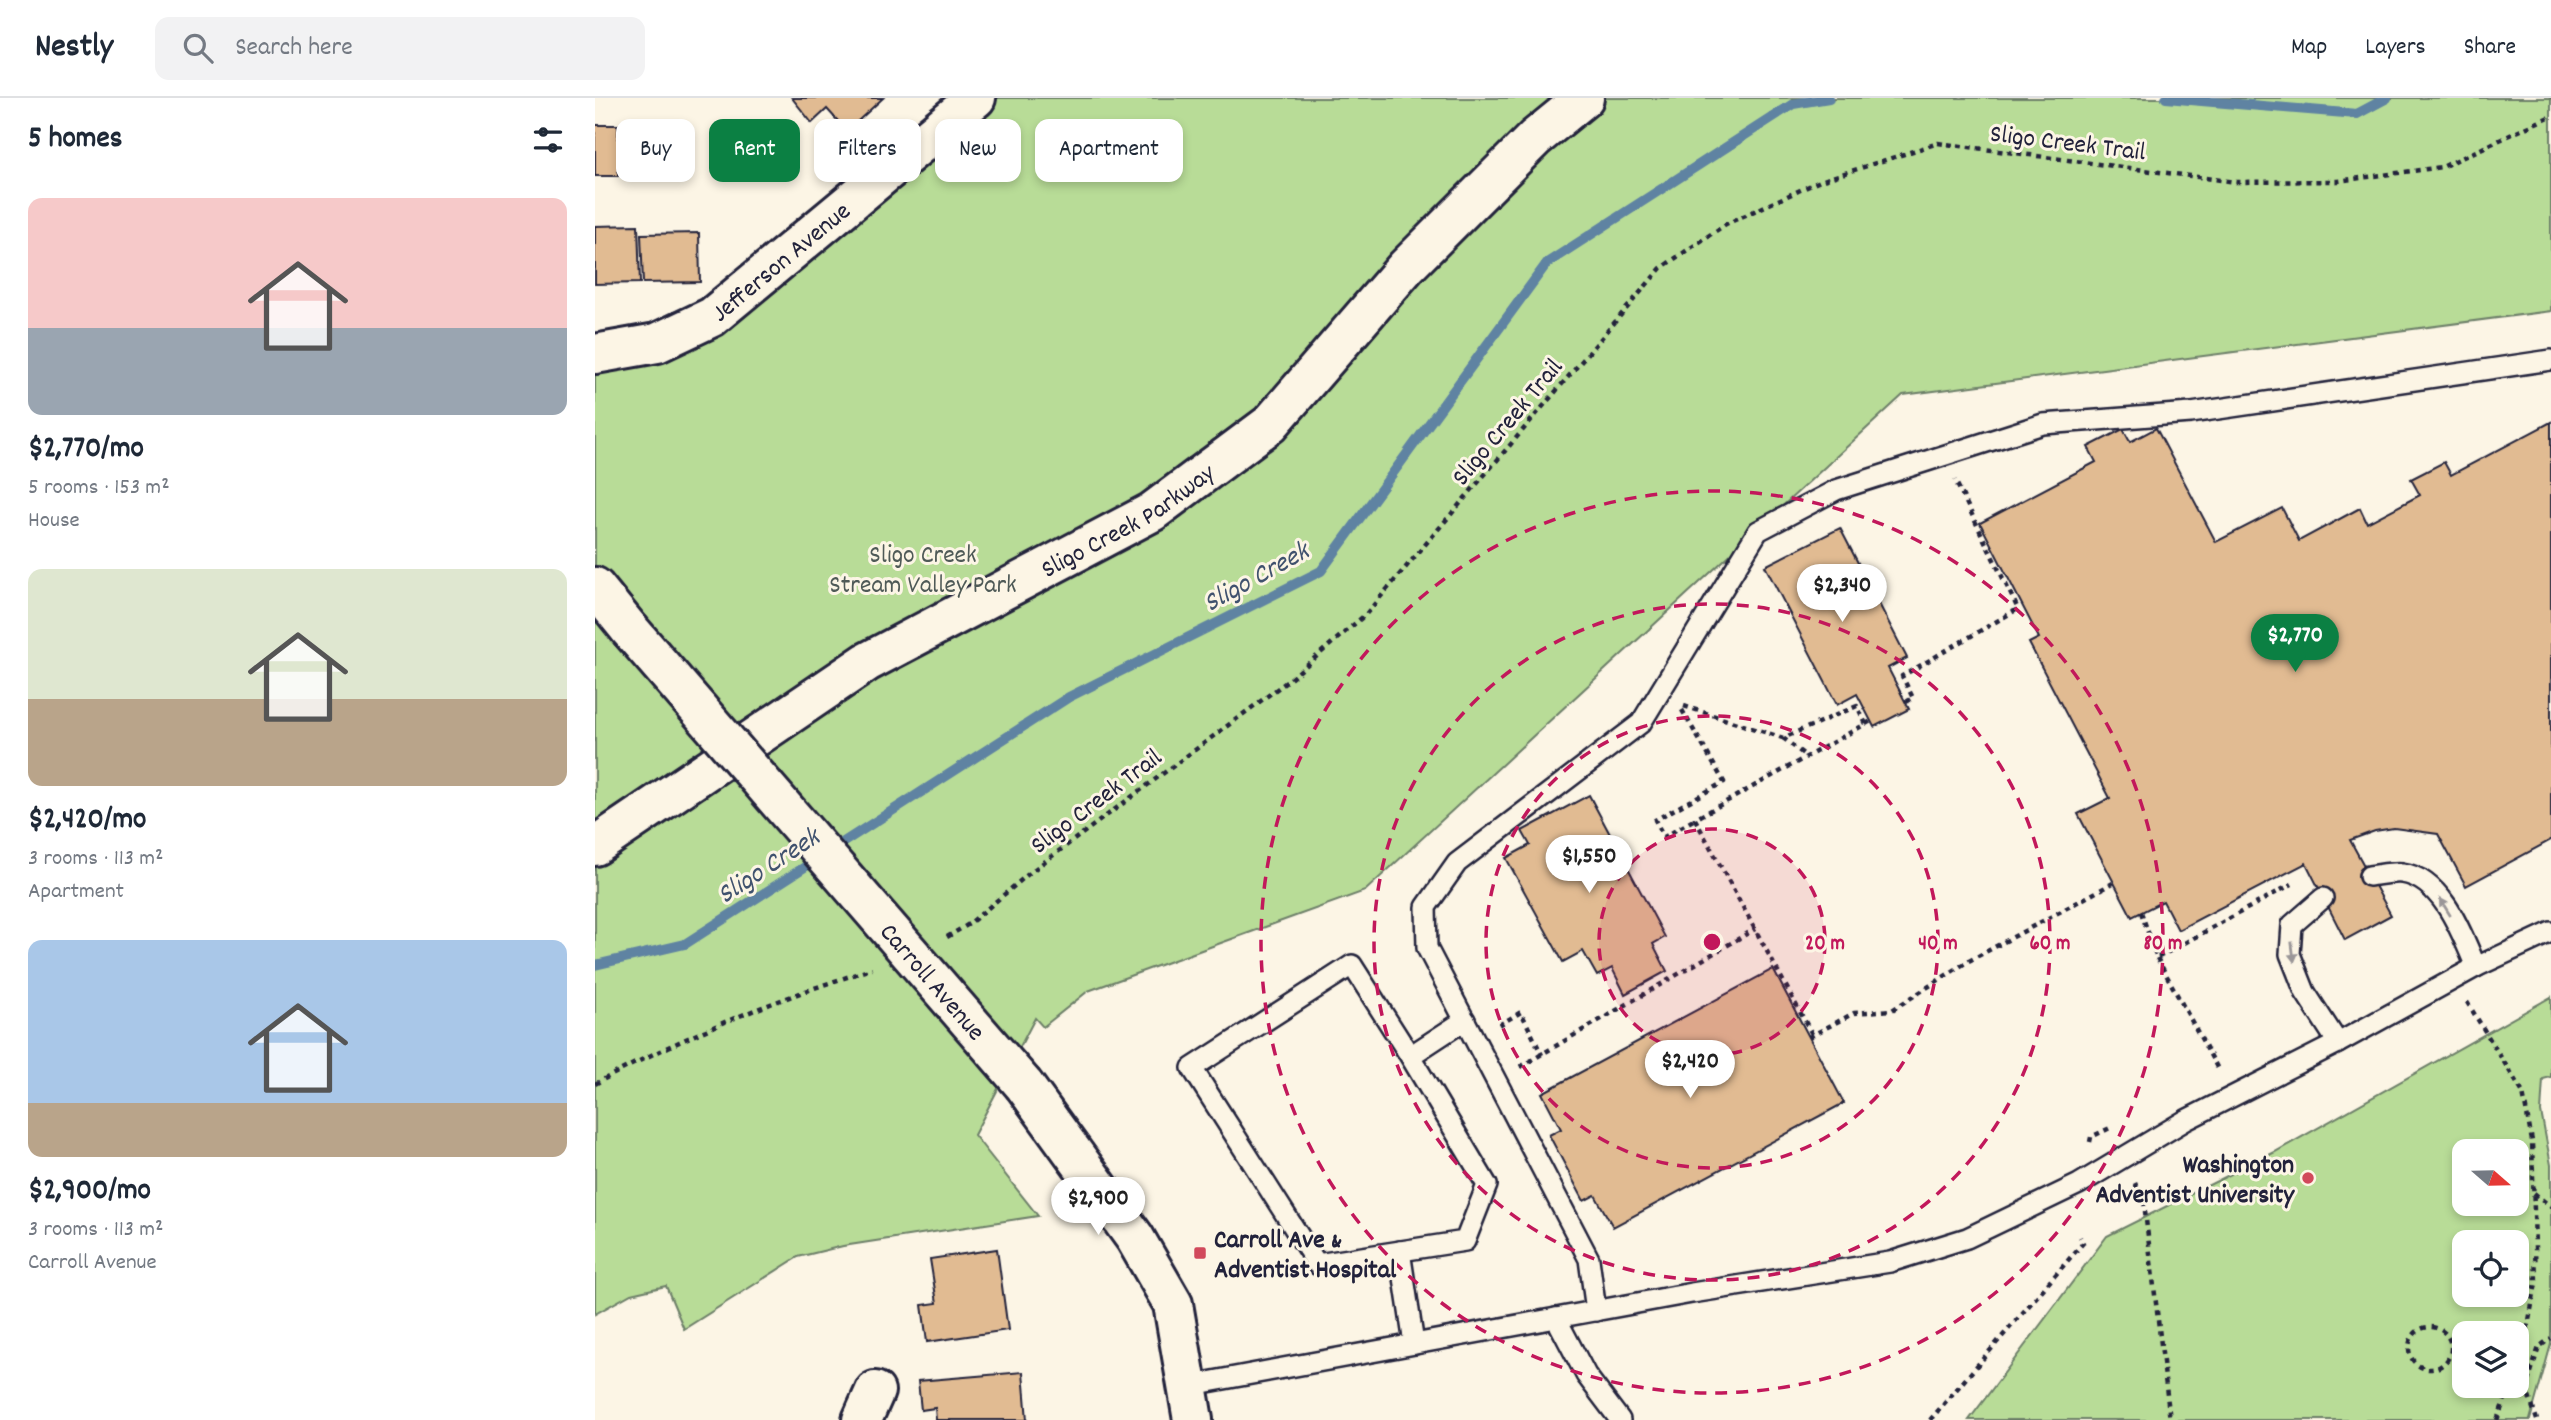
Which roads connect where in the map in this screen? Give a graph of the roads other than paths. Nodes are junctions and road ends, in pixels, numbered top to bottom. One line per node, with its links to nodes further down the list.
1 (976, 98): 3 (street, Jefferson Avenue)
2 (1584, 98): 6 (street, Sligo Creek Parkway)
3 (595, 354)
4 (2551, 360): 11 (lane)
5 (595, 587): 18 (street, Carroll Avenue, bridge)
6 (595, 846)
7 (2369, 876): 10 (lane, one-way to 7)
8 (2323, 898): 12 (lane, one-way to 12)
9 (2551, 932): 10 (lane)
10 (2476, 967): 12 (lane)
11 (1465, 1020): 13 (lane); 15 (lane)
12 (2338, 1043): 15 (lane)
13 (1410, 1056): 14 (lane); 14 (lane)
14 (1400, 1251): 17 (lane)
15 (1597, 1311): 16 (lane)
16 (1556, 1318): 17 (lane); 19 (lane)
17 (1414, 1344): 18 (lane)
18 (1189, 1403)
19 (1620, 1420)

